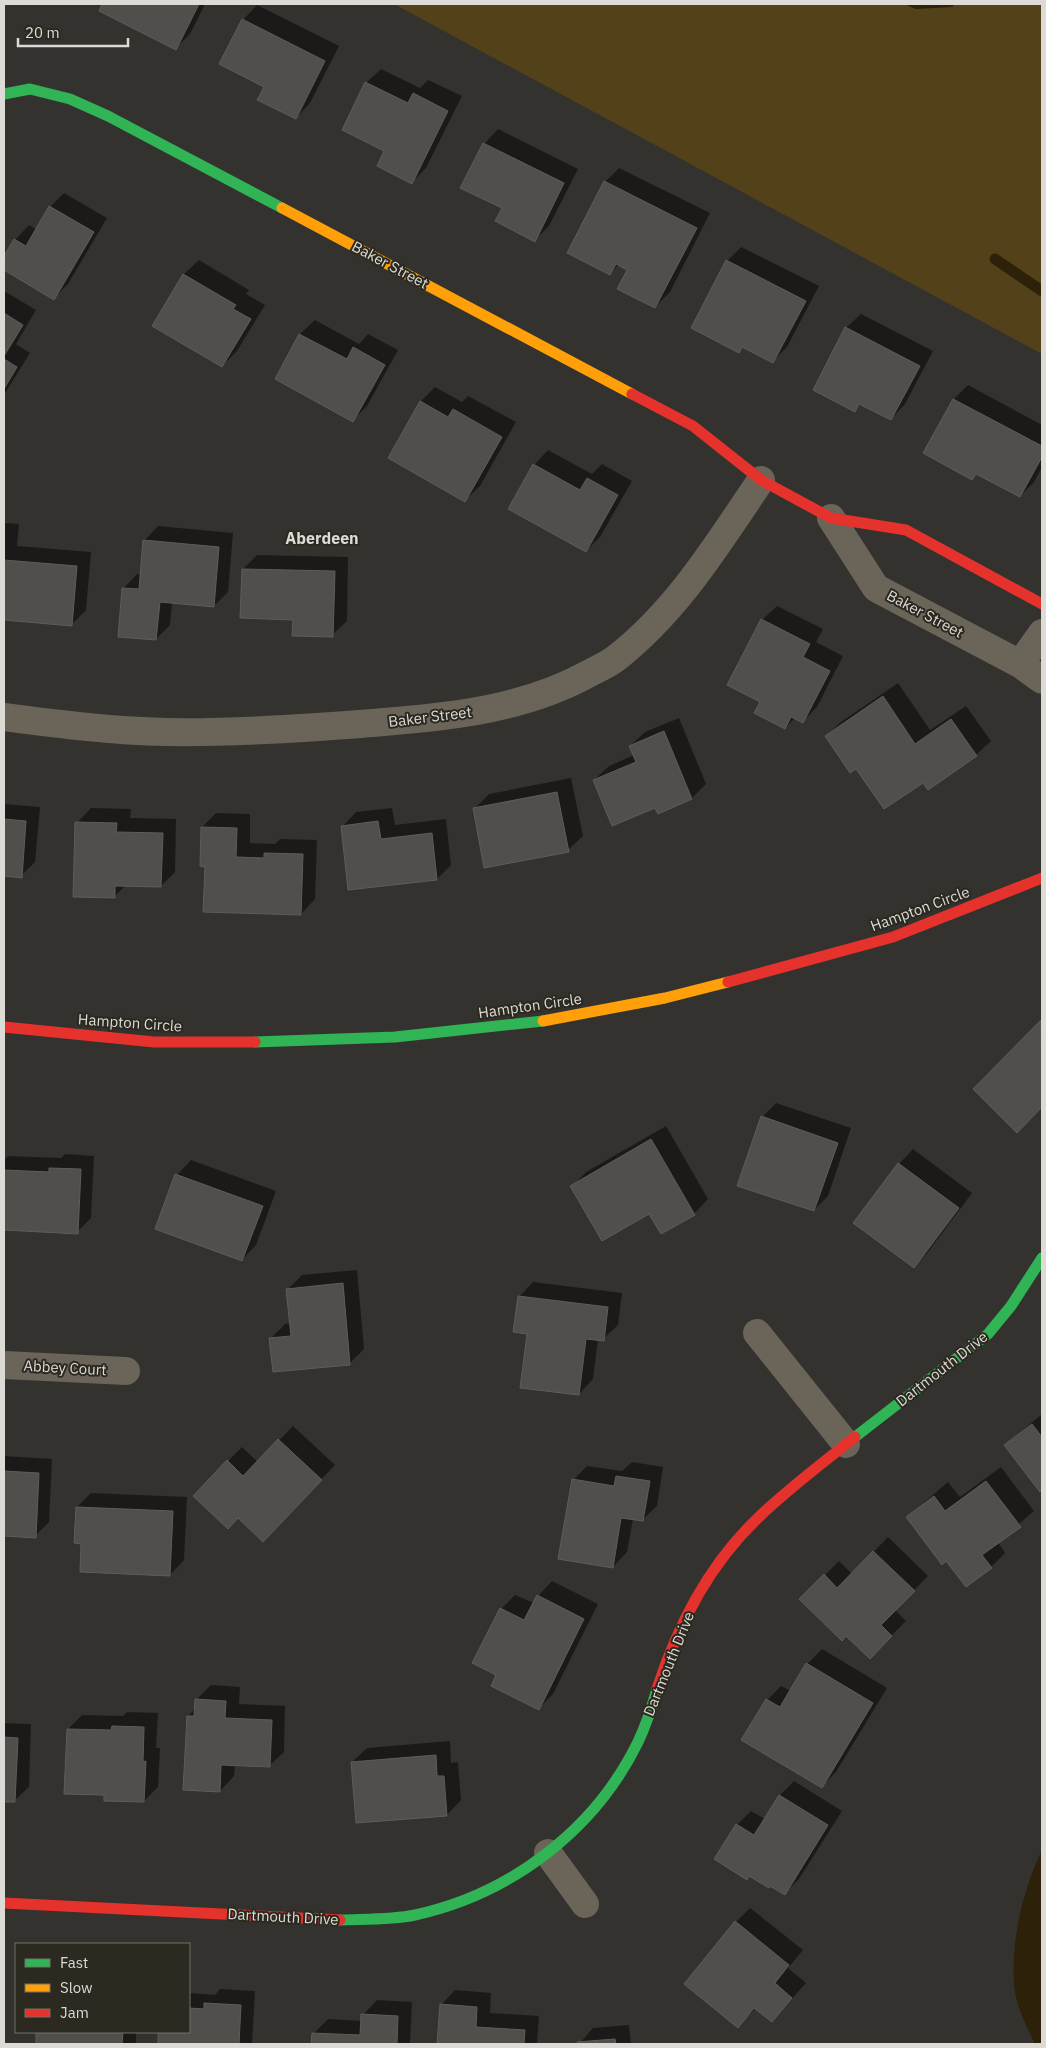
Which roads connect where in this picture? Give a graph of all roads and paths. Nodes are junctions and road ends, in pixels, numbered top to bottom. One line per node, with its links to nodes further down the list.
1 (4, 94): 2 (street, Baker Street)
2 (761, 480): 3 (street, Baker Street); 8 (street, Baker Street)
3 (831, 518): 4 (street, Baker Street); 6 (street, Baker Street)
4 (1042, 604)
5 (1042, 633): 6 (street)
6 (1020, 664): 7 (street, Baker Street)
7 (1042, 680)
8 (4, 717)
9 (1042, 878): 10 (street, Hampton Circle)
10 (4, 1027)
11 (1042, 1258): 15 (street, Dartmouth Drive)
12 (757, 1333): 15 (street)
13 (4, 1365): 14 (street, Abbey Court)
14 (126, 1371)
15 (846, 1444): 16 (street, Dartmouth Drive)
16 (548, 1852): 17 (street, Dartmouth Drive); 18 (street)
17 (4, 1903)
18 (585, 1904)

